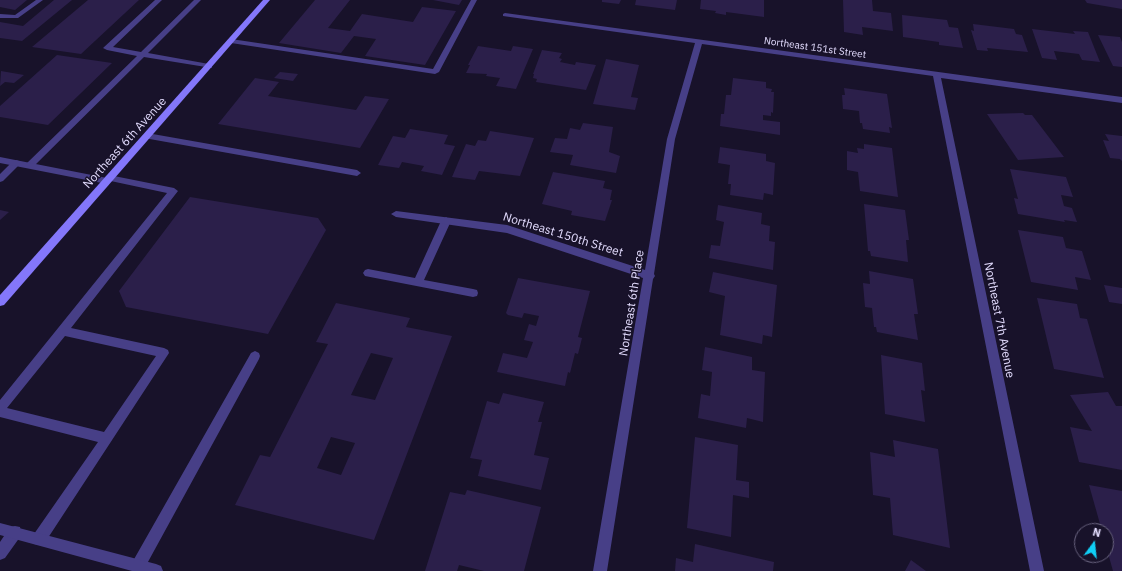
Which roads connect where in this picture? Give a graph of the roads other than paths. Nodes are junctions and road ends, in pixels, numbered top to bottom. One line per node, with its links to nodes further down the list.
1 (40, 0): 7 (street)
2 (159, 0): 10 (street)
3 (198, 0): 10 (street)
4 (268, 0): 8 (main road, Northeast 6th Avenue)
5 (474, 0): 8 (street)
6 (505, 15): 9 (street, Northeast 151st Street)
7 (0, 16)
8 (231, 41): 11 (main road, Northeast 6th Avenue)
9 (699, 42): 12 (street, Northeast 151st Street); 24 (street, Northeast 6th Place)
10 (143, 54): 11 (street); 17 (street)
11 (209, 66): 14 (main road, Northeast 6th Avenue)
12 (937, 75): 13 (street, Northeast 151st Street); 39 (street, Northeast 7th Avenue)
13 (1122, 100)
14 (147, 136): 18 (street); 20 (main road, Northeast 6th Avenue)
15 (0, 160): 16 (street)
16 (16, 163): 17 (street); 19 (street)
17 (29, 166): 20 (street)
18 (357, 174)
19 (0, 179)
20 (108, 179): 27 (main road, Northeast 6th Avenue); 28 (street)
21 (396, 214): 22 (street, Northeast 150th Street)
22 (446, 221): 24 (street, Northeast 150th Street); 25 (street)
23 (368, 273): 25 (street)
24 (650, 276): 38 (street, Northeast 6th Place)
25 (418, 283): 26 (street)
26 (473, 293)
27 (0, 302)
28 (63, 331): 30 (street); 31 (street)
29 (255, 356): 36 (street)
30 (0, 411): 31 (street)
31 (106, 438): 34 (street)
32 (0, 529): 33 (street)
33 (15, 532): 34 (street); 35 (street)
34 (39, 539): 36 (street)
35 (0, 553)
36 (138, 566): 37 (street)
37 (156, 571)
38 (600, 571)
39 (1037, 571)

